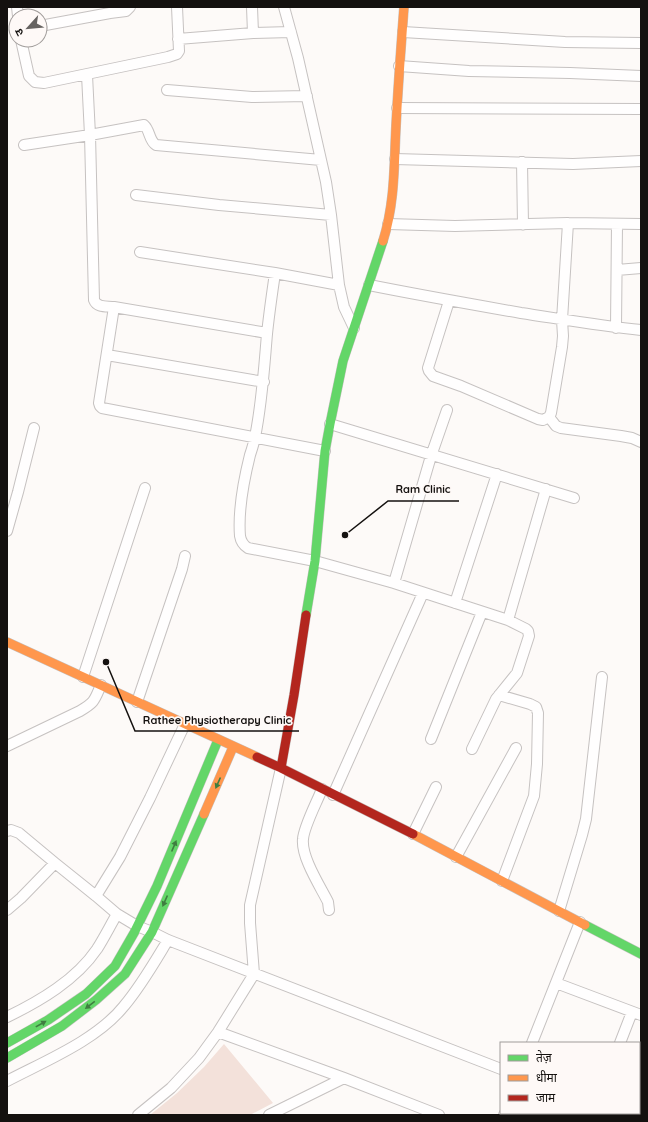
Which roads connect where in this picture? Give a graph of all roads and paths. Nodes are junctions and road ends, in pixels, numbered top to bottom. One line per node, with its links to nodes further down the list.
1 (130, 7): 6 (street)
2 (177, 7): 11 (street)
3 (252, 7): 10 (street)
4 (284, 7): 8 (street)
5 (404, 7): 9 (street)
6 (109, 10): 7 (street)
7 (48, 24)
8 (291, 32): 10 (street); 18 (street)
9 (402, 32): 12 (street); 14 (street)
10 (253, 33): 11 (street)
11 (178, 38): 15 (street)
12 (641, 43)
13 (23, 48): 15 (street)
14 (399, 66): 16 (street); 19 (street)
15 (87, 75): 21 (street)
16 (641, 76)
17 (167, 90): 18 (street)
18 (307, 96): 24 (street)
19 (397, 108): 20 (street); 23 (street)
20 (641, 109)
21 (90, 135): 22 (street); 24 (street); 41 (street)
22 (24, 145)
23 (395, 159): 26 (street); 30 (street)
24 (321, 160): 28 (street)
25 (641, 161): 26 (street)
26 (522, 162): 33 (street)
27 (136, 195): 28 (street)
28 (331, 215): 38 (street)
29 (568, 223): 31 (street); 33 (street); 42 (street)
30 (388, 224): 33 (street); 39 (street)
31 (617, 224): 32 (street); 36 (street)
32 (641, 224)
33 (523, 225)
34 (140, 252): 37 (street)
35 (641, 268): 36 (street)
36 (617, 270): 44 (street)
37 (275, 274): 38 (street); 46 (street)
38 (338, 285): 43 (street)
39 (369, 285): 40 (street); 43 (street)
40 (449, 301): 42 (street); 50 (street)
41 (114, 307): 46 (street); 47 (street)
42 (562, 320): 44 (street); 50 (street)
43 (354, 328): 51 (street)
44 (616, 328): 45 (street)
45 (641, 330)
46 (268, 333): 48 (street)
47 (107, 355): 48 (street); 53 (street)
48 (264, 382): 53 (street)
49 (447, 410): 56 (street)
50 (549, 418): 54 (street)
51 (330, 424): 55 (street); 56 (street)
52 (34, 428): 61 (street)
53 (255, 438): 55 (street); 63 (street)
54 (641, 442)
55 (325, 451): 63 (street)
56 (431, 456): 57 (street); 64 (street)
57 (497, 474): 59 (street); 66 (street)
58 (145, 488): 70 (street)
59 (546, 489): 60 (street); 68 (street)
60 (574, 498)
61 (7, 531)
62 (185, 556): 74 (street)
63 (315, 561): 64 (street); 82 (street)
64 (394, 583): 65 (street)
65 (422, 592): 66 (street); 85 (street)
66 (455, 603): 67 (street)
67 (482, 612): 68 (street); 77 (street)
68 (508, 620): 73 (street)
69 (7, 642): 70 (street)
70 (84, 677): 72 (street)
71 (602, 677): 94 (street)
72 (101, 685): 74 (street); 78 (street)
73 (499, 695): 81 (street); 90 (street)
74 (137, 702): 75 (street)
75 (185, 724): 76 (street); 91 (street)
76 (218, 740): 79 (street); 97 (street, one-way to 76)
77 (431, 740)
78 (7, 746)
79 (233, 747): 82 (street); 98 (street, one-way to 98)
80 (516, 748): 88 (street)
81 (472, 749)
82 (281, 768): 84 (street); 101 (street)
83 (436, 788): 87 (street)
84 (322, 789): 85 (street); 93 (street)
85 (333, 795): 87 (street)
86 (7, 831): 89 (street)
87 (413, 834): 88 (street)
88 (456, 857): 90 (street)
89 (55, 864): 91 (street); 92 (street)
90 (502, 881): 94 (street)
91 (96, 896): 95 (street)
92 (7, 910)
93 (329, 910)
94 (559, 911): 96 (street)
95 (117, 914): 97 (street); 104 (street)
96 (580, 922): 100 (street); 102 (street)
97 (137, 926): 98 (street); 108 (street, one-way to 97)
98 (152, 932): 99 (street); 109 (street, one-way to 109)
99 (168, 940): 101 (street); 112 (street)
100 (641, 954)
101 (254, 974): 105 (street); 110 (street)
102 (556, 983): 103 (street); 106 (street)
103 (637, 1014): 107 (street)
104 (7, 1017)
105 (218, 1032): 111 (street); 113 (street)
106 (532, 1042)
107 (621, 1042)
108 (7, 1043)
109 (7, 1058)
110 (500, 1069)
111 (344, 1078): 114 (street); 115 (street)
112 (7, 1081)
113 (138, 1115)
114 (269, 1115)
115 (438, 1115)

